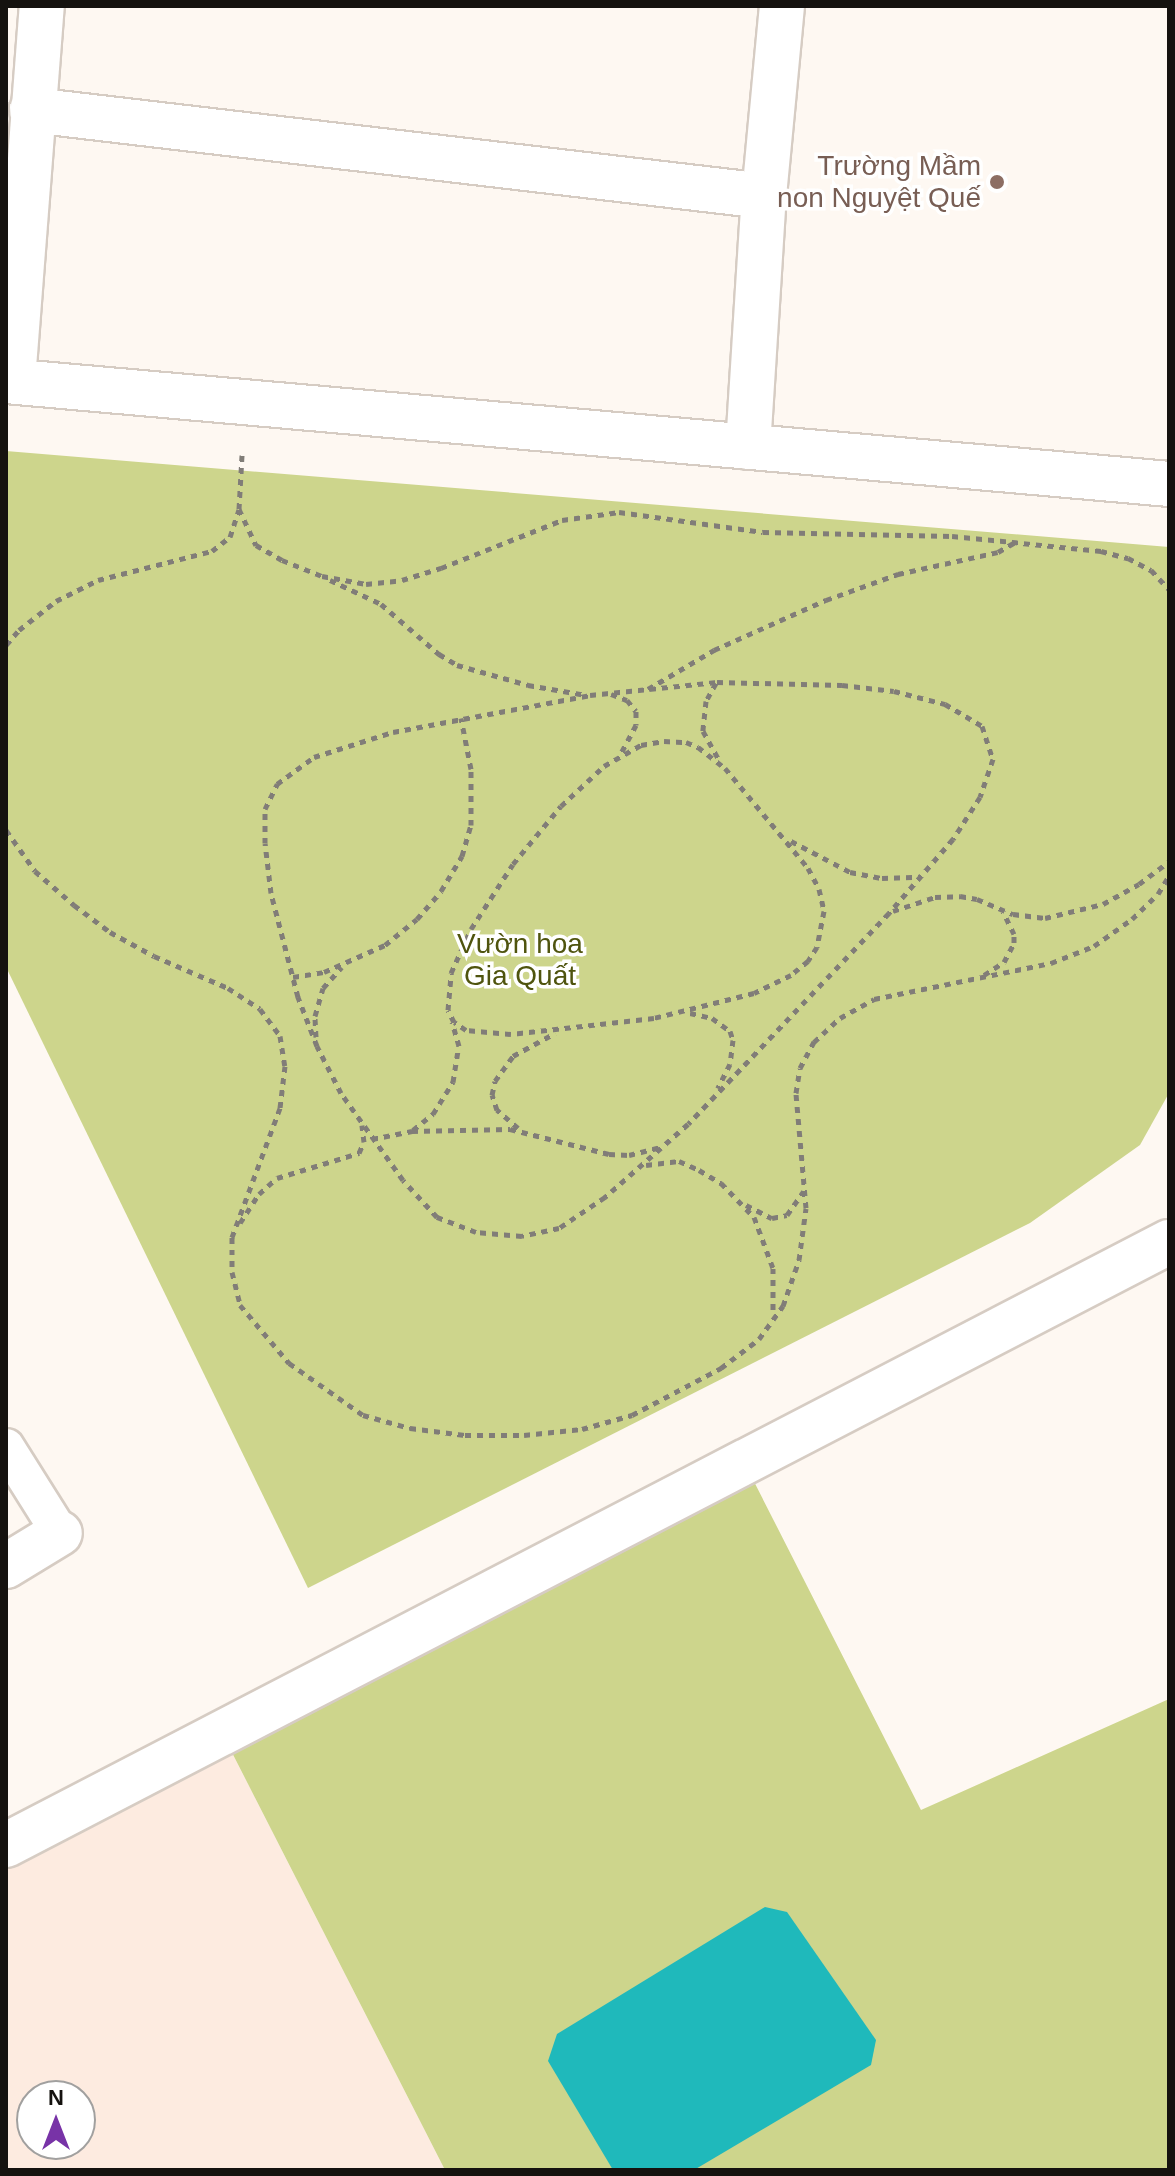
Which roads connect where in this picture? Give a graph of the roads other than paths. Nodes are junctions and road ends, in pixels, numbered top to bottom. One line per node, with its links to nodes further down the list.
1 (42, 6): 3 (street)
2 (782, 6): 4 (street)
3 (32, 110): 4 (street); 5 (street)
4 (764, 196): 6 (street)
5 (9, 381): 6 (street)
6 (748, 447): 7 (street)
7 (1169, 484)
8 (1169, 1242): 12 (street)
9 (6, 1447): 10 (lane)
10 (60, 1533): 11 (street)
11 (6, 1566)
12 (6, 1845)

